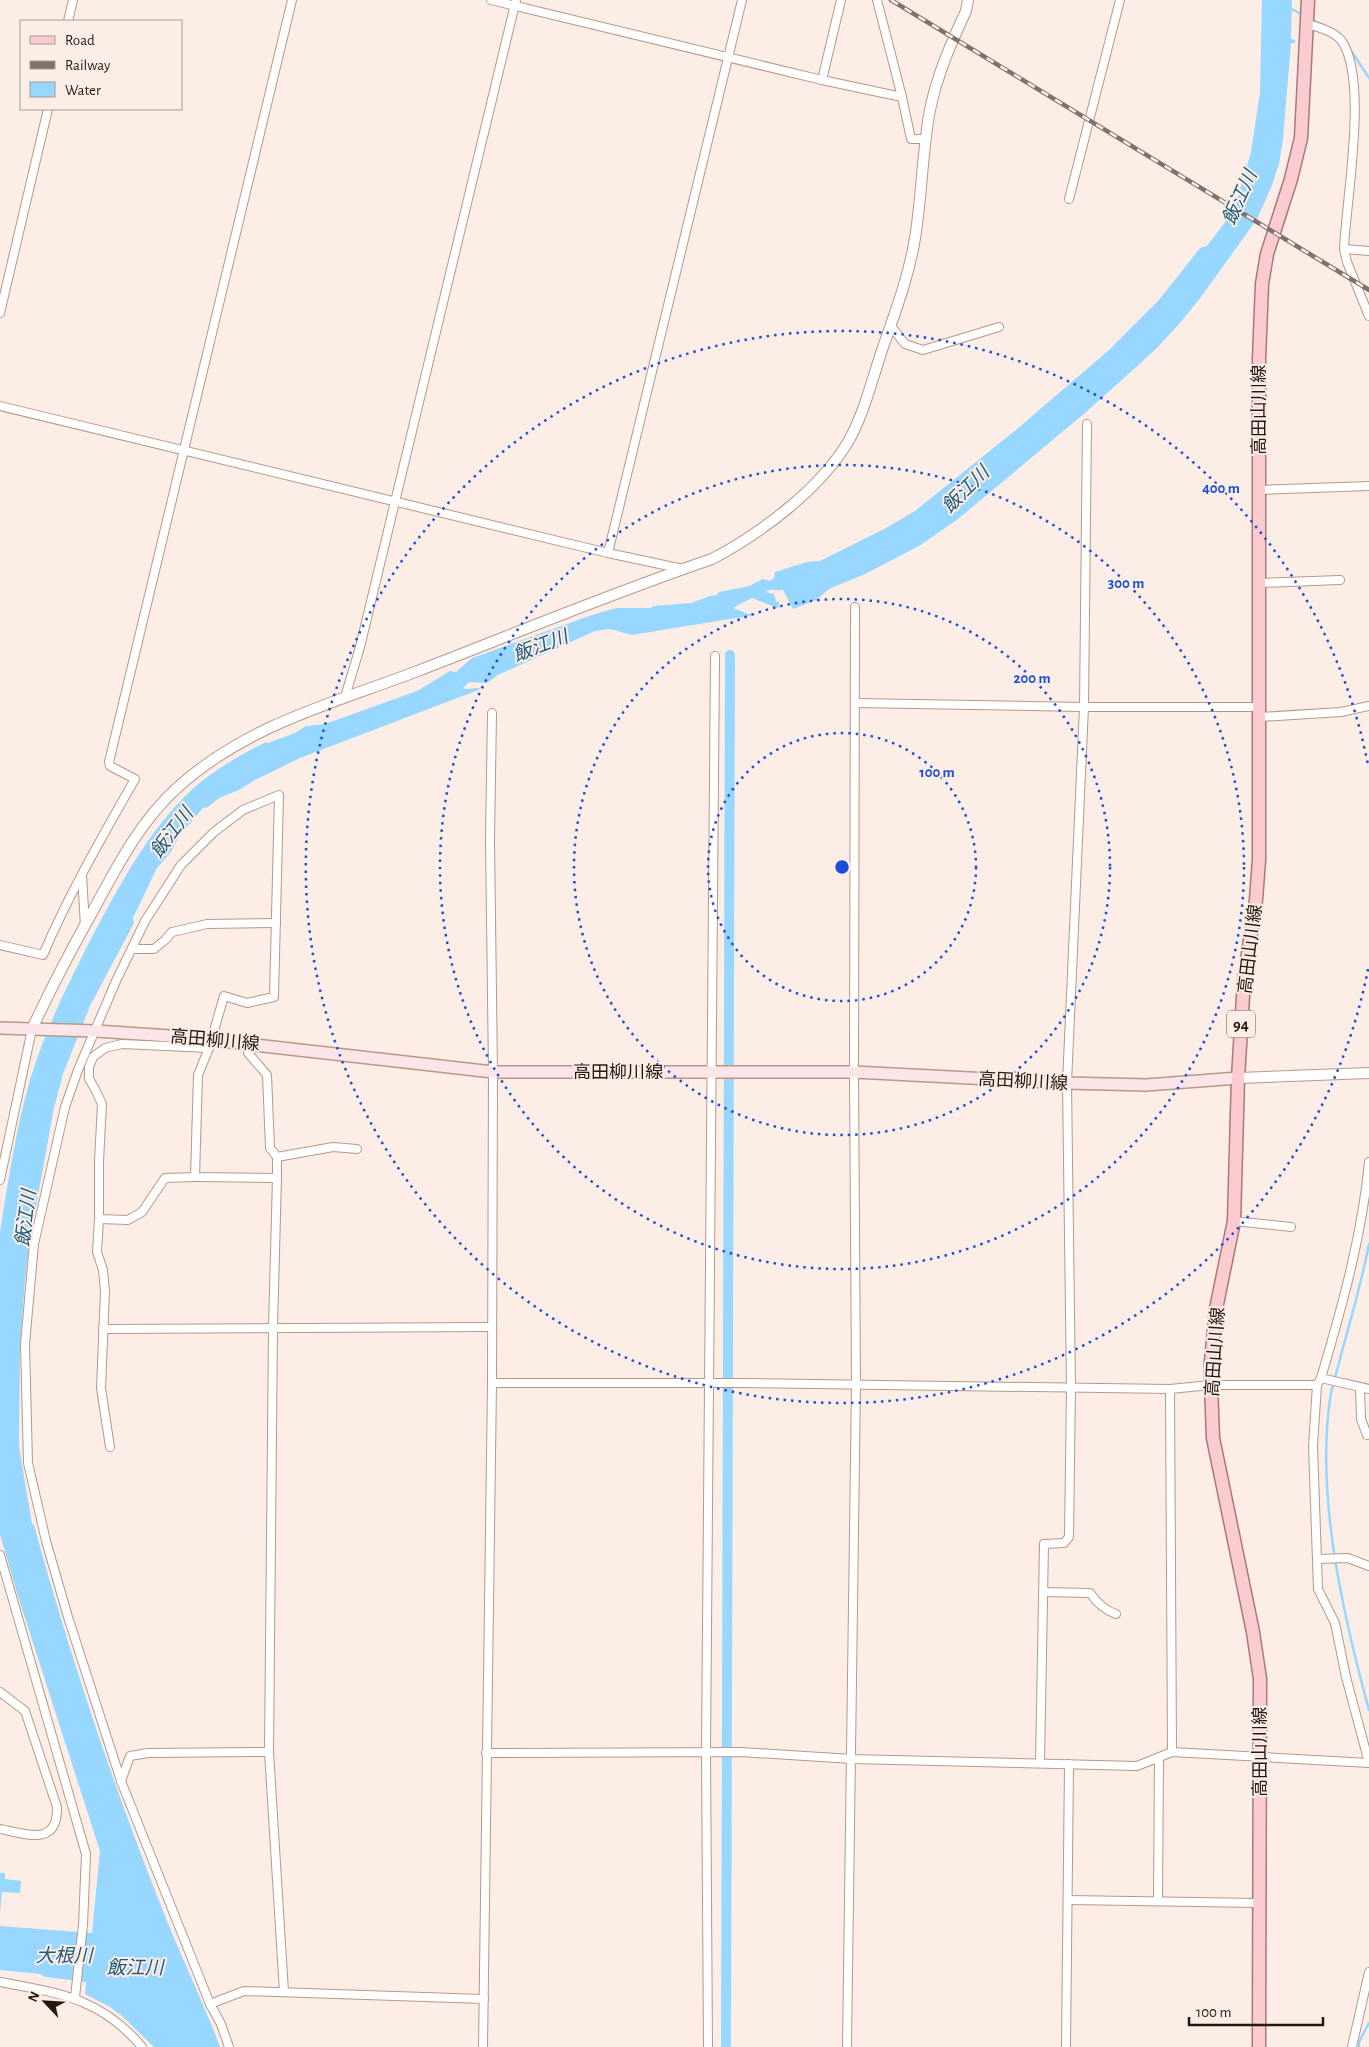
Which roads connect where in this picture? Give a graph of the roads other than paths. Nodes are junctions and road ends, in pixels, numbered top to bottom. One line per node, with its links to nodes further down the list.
1 (73, 0): 11 (street)
2 (292, 0): 27 (street)
3 (491, 0): 10 (street)
4 (742, 0): 13 (street)
5 (842, 0): 14 (street)
6 (877, 0): 15 (street)
7 (968, 0): 17 (street)
8 (1120, 0): 18 (street)
9 (1308, 0): 12 (main road, 高田山川線 / 94)
10 (515, 3): 13 (street); 30 (street)
11 (68, 20)
12 (1307, 24): 19 (street); 29 (main road, 高田山川線 / 94)
13 (728, 57): 14 (street); 31 (street)
14 (822, 80): 15 (street)
15 (902, 97): 17 (street)
16 (48, 110): 21 (street)
17 (926, 139): 23 (street)
18 (1069, 199)
19 (1344, 249): 20 (street); 22 (street)
20 (1369, 251)
21 (0, 313)
22 (1369, 316)
23 (891, 326): 24 (street); 32 (street)
24 (999, 327)
25 (0, 406): 27 (street)
26 (1087, 424): 40 (street)
27 (185, 451): 30 (street); 43 (street)
28 (1369, 486): 29 (street)
29 (1259, 490): 34 (main road, 高田山川線 / 94)
30 (395, 501): 31 (street); 37 (street)
31 (608, 553): 32 (street)
32 (683, 569): 37 (street)
33 (1340, 580): 34 (street)
34 (1260, 583): 41 (main road, 高田山川線 / 94)
35 (855, 607): 38 (street)
36 (715, 656): 55 (street)
37 (345, 696): 45 (street)
38 (855, 703): 40 (street); 54 (street)
39 (1369, 706): 41 (street)
40 (1084, 707): 41 (street); 58 (street)
41 (1260, 712): 57 (main road, 高田山川線 / 94)
42 (492, 713): 53 (street)
43 (82, 875): 45 (street); 46 (street)
44 (276, 923): 47 (street); 47 (street); 52 (street)
45 (85, 926): 49 (street)
46 (0, 945)
47 (132, 949): 50 (street)
48 (0, 1028): 49 (main road, 高田柳川線)
49 (35, 1029): 50 (main road, 高田柳川線); 65 (street)
50 (96, 1031): 52 (main road, 高田柳川線); 99 (street)
51 (249, 1043): 52 (main road, 高田柳川線); 53 (main road, 高田柳川線); 60 (street)
52 (211, 1044): 63 (street); 66 (street)
53 (493, 1072): 55 (main road, 高田柳川線); 70 (street)
54 (854, 1072): 55 (main road, 高田柳川線); 58 (main road, 高田柳川線); 75 (street)
55 (714, 1073): 74 (street)
56 (1369, 1073): 57 (street)
57 (1238, 1078): 58 (main road, 高田柳川線); 67 (main road, 高田山川線 / 94)
58 (1067, 1083): 78 (street)
59 (356, 1149): 60 (street)
60 (277, 1156): 64 (street)
61 (1369, 1162): 62 (street)
62 (1368, 1176): 72 (street)
63 (195, 1177): 64 (street); 66 (street)
64 (277, 1178): 69 (street)
65 (0, 1180)
66 (99, 1219): 71 (street)
67 (1234, 1220): 68 (street); 76 (main road, 高田山川線 / 94)
68 (1291, 1227)
69 (273, 1327): 70 (street); 71 (street); 90 (street)
70 (492, 1327): 73 (street)
71 (103, 1330): 82 (street)
72 (1319, 1381): 76 (street); 77 (street); 84 (street)
73 (492, 1383): 74 (street); 92 (street)
74 (712, 1384): 75 (street); 89 (street)
75 (856, 1384): 78 (street); 95 (street)
76 (1211, 1385): 79 (street); 94 (main road, 高田山川線 / 94)
77 (1360, 1387): 80 (street); 81 (street)
78 (1071, 1388): 79 (street); 86 (street)
79 (1170, 1389): 91 (street)
80 (1369, 1389)
81 (1367, 1435)
82 (110, 1447)
83 (0, 1555): 108 (street)
84 (1317, 1559): 85 (street); 97 (street)
85 (1369, 1566)
86 (1044, 1592): 87 (street); 96 (street)
87 (1116, 1614)
88 (0, 1692): 100 (street)
89 (710, 1751): 92 (street); 95 (street); 114 (street)
90 (270, 1752): 99 (street); 107 (street)
91 (1172, 1752): 93 (street); 94 (street)
92 (486, 1753): 109 (street)
93 (1159, 1757): 98 (street); 102 (street)
94 (1260, 1757): 97 (street); 103 (main road, 高田山川線 / 94)
95 (852, 1759): 96 (street); 115 (street)
96 (1040, 1763): 98 (street)
97 (1369, 1763)
98 (1069, 1764): 101 (street)
99 (121, 1781): 110 (street)
100 (0, 1829)
101 (1068, 1900): 102 (street); 116 (street)
102 (1158, 1901): 103 (street)
103 (1260, 1903): 117 (main road, 高田山川線 / 94)
104 (1369, 1972): 106 (street)
105 (0, 1982): 108 (street)
106 (1367, 1989): 118 (street)
107 (284, 1992): 109 (street); 110 (street)
108 (75, 1994): 111 (street)
109 (484, 1999): 113 (street)
110 (210, 2004): 112 (street)
111 (142, 2047)
112 (229, 2047)
113 (483, 2047)
114 (708, 2047)
115 (847, 2047)
116 (1066, 2047)
117 (1259, 2047)
118 (1352, 2047)

